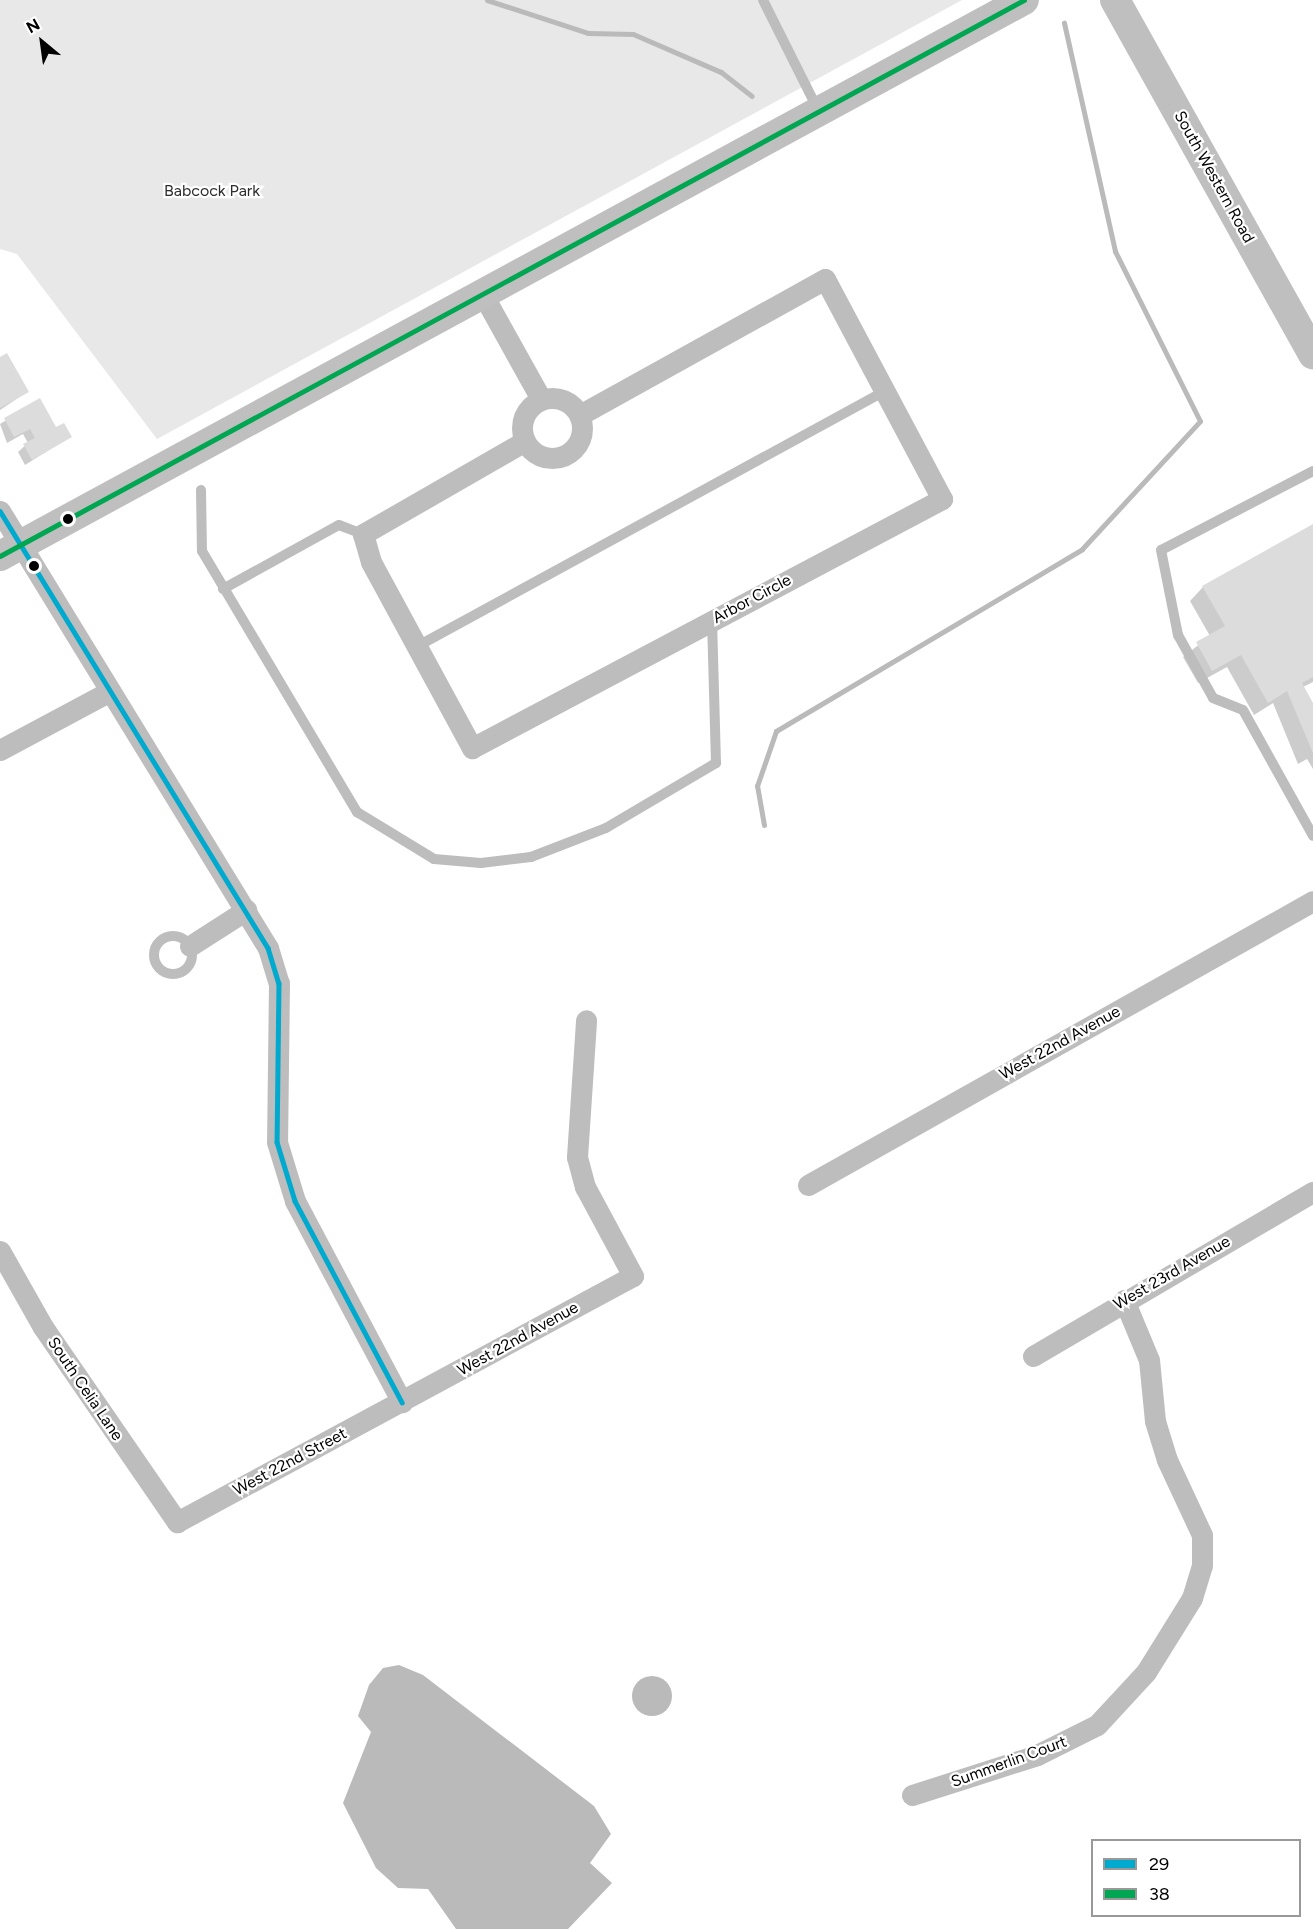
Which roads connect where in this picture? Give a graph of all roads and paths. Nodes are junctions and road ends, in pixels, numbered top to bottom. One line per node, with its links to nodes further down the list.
1 (763, 0): 4 (lane)
2 (1024, 0): 4 (street)
3 (1115, 0): 6 (street, South Western Road)
4 (818, 110): 5 (street)
5 (482, 293): 8 (street); 15 (street)
6 (1313, 354)
7 (885, 391): 9 (street, Arbor Circle); 17 (street, Arbor Circle); 18 (lane)
8 (541, 399): 9 (street); 10 (street)
9 (580, 415): 10 (street)
10 (525, 441): 14 (street)
11 (1313, 471): 21 (lane)
12 (201, 490): 16 (lane)
13 (0, 510): 15 (street)
14 (363, 534): 16 (lane); 18 (street, Arbor Circle)
15 (12, 550): 19 (street)
16 (223, 589): 17 (lane)
17 (712, 621): 18 (street, Arbor Circle)
18 (416, 647)
19 (110, 691): 20 (street); 23 (street)
20 (0, 750)
21 (1313, 836)
22 (1313, 901): 26 (street, West 22nd Avenue)
23 (246, 910): 24 (street); 31 (street)
24 (190, 946)
25 (586, 1020): 31 (street, West 22nd Avenue)
26 (808, 1185)
27 (1313, 1192): 29 (street, West 23rd Avenue)
28 (0, 1251): 32 (street, South Celia Lane)
29 (1124, 1300): 30 (street, West 23rd Avenue); 33 (street, Summerlin Court)
30 (1032, 1356)
31 (402, 1401): 32 (street, West 22nd Street)
32 (177, 1522)
33 (912, 1795)

